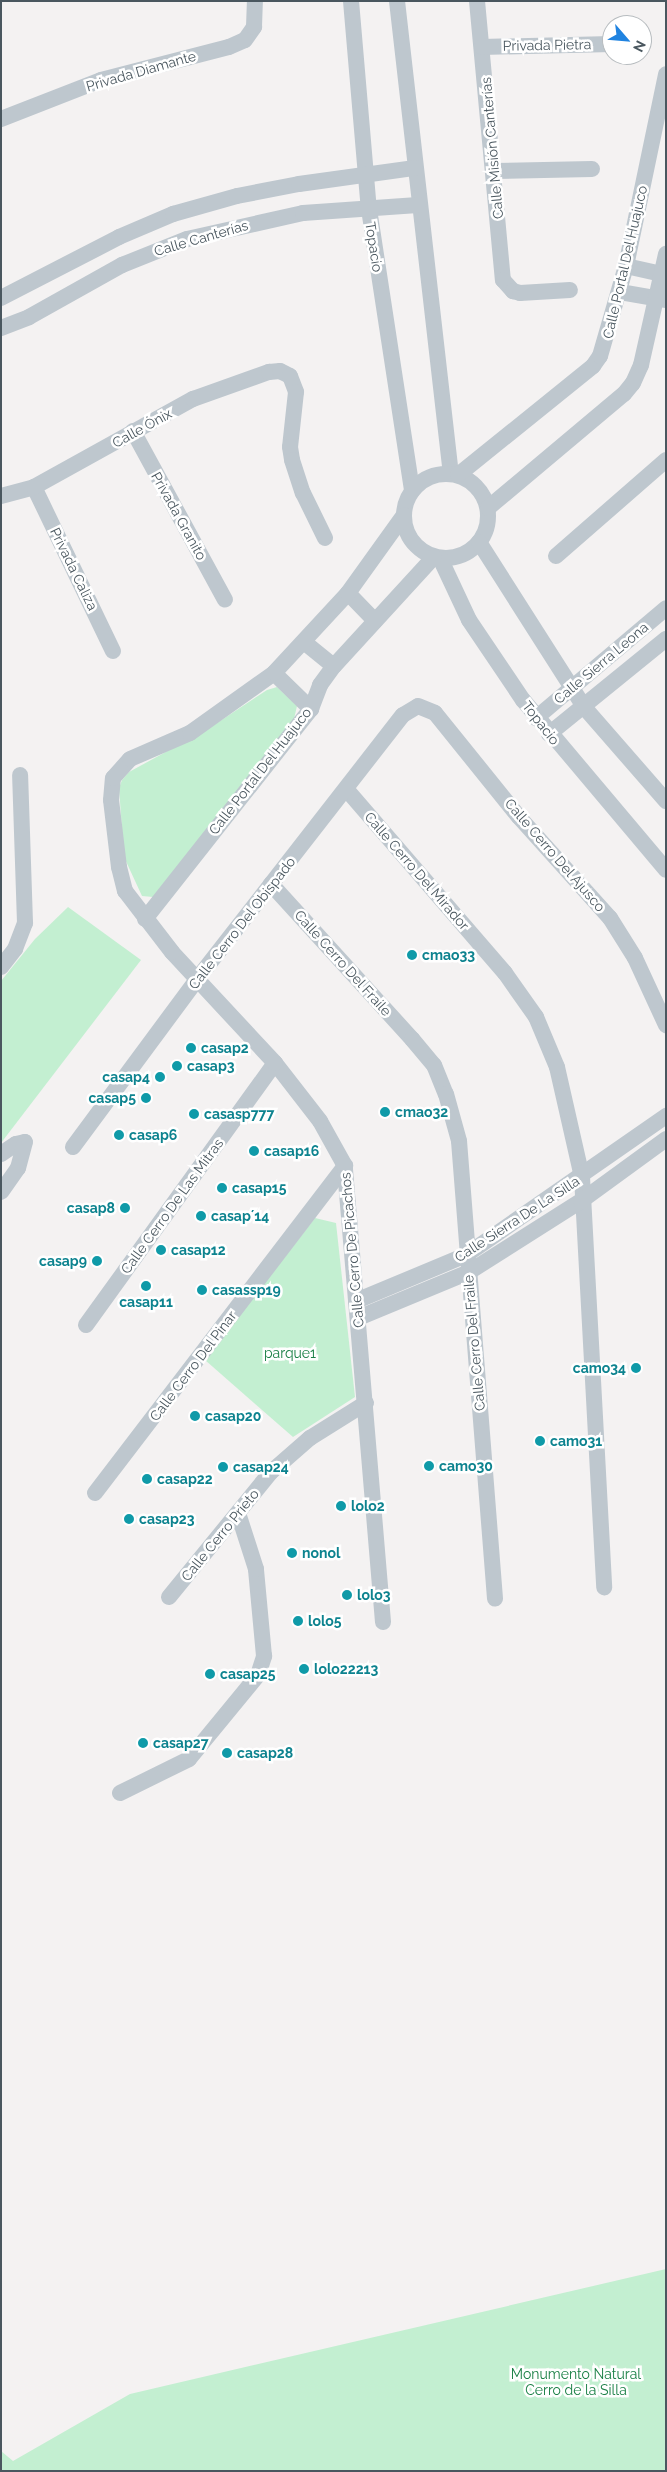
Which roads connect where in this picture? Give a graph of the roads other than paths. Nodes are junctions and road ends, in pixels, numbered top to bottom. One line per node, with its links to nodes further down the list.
1 (255, 1): 8 (street, Privada Diamante)
2 (351, 1): 12 (street, Topacio)
3 (396, 1): 9 (street)
4 (478, 1): 6 (street, Calle Misión Canterías)
5 (602, 44): 6 (street, Privada Pietra)
6 (482, 46): 11 (street, Calle Misión Canterías)
7 (666, 74): 18 (street, Calle Portal Del Huajuco)
8 (1, 119)
9 (414, 168): 12 (street, Calle Canterías); 14 (street)
10 (592, 169): 11 (street)
11 (494, 171): 20 (street, Calle Misión Canterías)
12 (366, 174): 13 (street, Calle Canterías); 15 (street, Topacio)
13 (299, 184): 16 (street); 22 (street, Calle Canterías)
14 (418, 205): 15 (street, Calle Canterías); 27 (street)
15 (369, 209): 16 (street, Calle Canterías); 29 (street, Topacio)
16 (303, 213): 24 (street, Calle Canterías)
17 (666, 254): 19 (street)
18 (626, 266): 19 (street); 21 (street, Calle Portal Del Huajuco)
19 (664, 275): 23 (street)
20 (570, 290)
21 (620, 292): 23 (street); 27 (street, Calle Portal Del Huajuco)
22 (1, 298)
23 (661, 299): 31 (street)
24 (1, 328)
25 (132, 431): 28 (street, Calle Ónix); 33 (street, Calle Ónix); 38 (street, Privada Granito)
26 (666, 460): 35 (street)
27 (454, 474): 29 (street); 31 (street)
28 (34, 487): 30 (street, Calle Ónix); 44 (street, Privada Caliza)
29 (412, 491): 32 (street)
30 (1, 496)
31 (488, 508): 34 (street)
32 (404, 515): 36 (street); 37 (street)
33 (325, 538)
34 (479, 542): 36 (street); 48 (street)
35 (556, 556)
36 (437, 557): 40 (street, Calle Portal Del Huajuco); 52 (street, Topacio)
37 (348, 593): 40 (street); 43 (street)
38 (226, 600)
39 (666, 608): 42 (street, Calle Sierra Leona)
40 (375, 621): 46 (street, Calle Portal Del Huajuco)
41 (666, 639): 45 (street)
42 (626, 641): 45 (street); 48 (street, Calle Sierra Leona)
43 (304, 642): 46 (street); 47 (street)
44 (113, 651)
45 (640, 659): 50 (street)
46 (334, 666): 51 (street, Calle Portal Del Huajuco)
47 (274, 673): 51 (street); 59 (street, Calle Cerro De Picachos)
48 (571, 687): 50 (street); 52 (street, Calle Sierra Leona)
49 (418, 706): 55 (street, Calle Cerro Del Obispado); 62 (street, Calle Cerro Del Ajusco)
50 (584, 707): 53 (street); 56 (street)
51 (311, 709): 59 (street, Calle Portal Del Huajuco)
52 (536, 718): 53 (street, Topacio)
53 (549, 734): 57 (street, Topacio)
54 (20, 775): 60 (street)
55 (347, 790): 58 (street, Calle Cerro Del Obispado); 69 (street, Calle Cerro Del Mirador)
56 (666, 801)
57 (666, 870)
58 (271, 884): 61 (street, Calle Cerro Del Obispado); 72 (street, Calle Cerro Del Fraile)
59 (144, 918): 61 (street, Calle Cerro De Picachos)
60 (1, 967)
61 (198, 978): 63 (street, Calle Cerro De Picachos); 66 (street, Calle Cerro Del Obispado)
62 (666, 1025)
63 (275, 1063): 68 (street, Calle Cerro De Picachos); 76 (street, Calle Cerro De Las Mitras)
64 (666, 1116): 69 (street, Calle Sierra De La Silla)
65 (666, 1139): 71 (street, Calle Sierra De La Silla)
66 (73, 1147)
67 (1, 1154): 70 (street)
68 (345, 1166): 74 (street, Calle Cerro De Picachos); 78 (street, Calle Cerro Del Pinar)
69 (582, 1177): 71 (street, Calle Cerro Del Mirador); 72 (street, Calle Sierra De La Silla)
70 (1, 1192)
71 (581, 1201): 73 (street, Calle Sierra De La Silla); 80 (street, Calle Cerro Del Mirador)
72 (466, 1255): 73 (street, Calle Cerro Del Fraile); 74 (street, Calle Sierra De La Silla)
73 (469, 1272): 75 (street, Calle Sierra De La Silla); 82 (street, Calle Cerro Del Fraile)
74 (356, 1301): 75 (street, Calle Cerro De Picachos)
75 (358, 1318): 77 (street, Calle Cerro De Picachos)
76 (86, 1325)
77 (366, 1403): 79 (street, Calle Cerro Prieto); 83 (street, Calle Cerro De Picachos)
78 (95, 1494)
79 (238, 1513): 81 (street, Calle Cerro Prieto); 84 (street)
80 (604, 1587)
81 (169, 1597)
82 (494, 1599)
83 (383, 1622)
84 (120, 1793)

